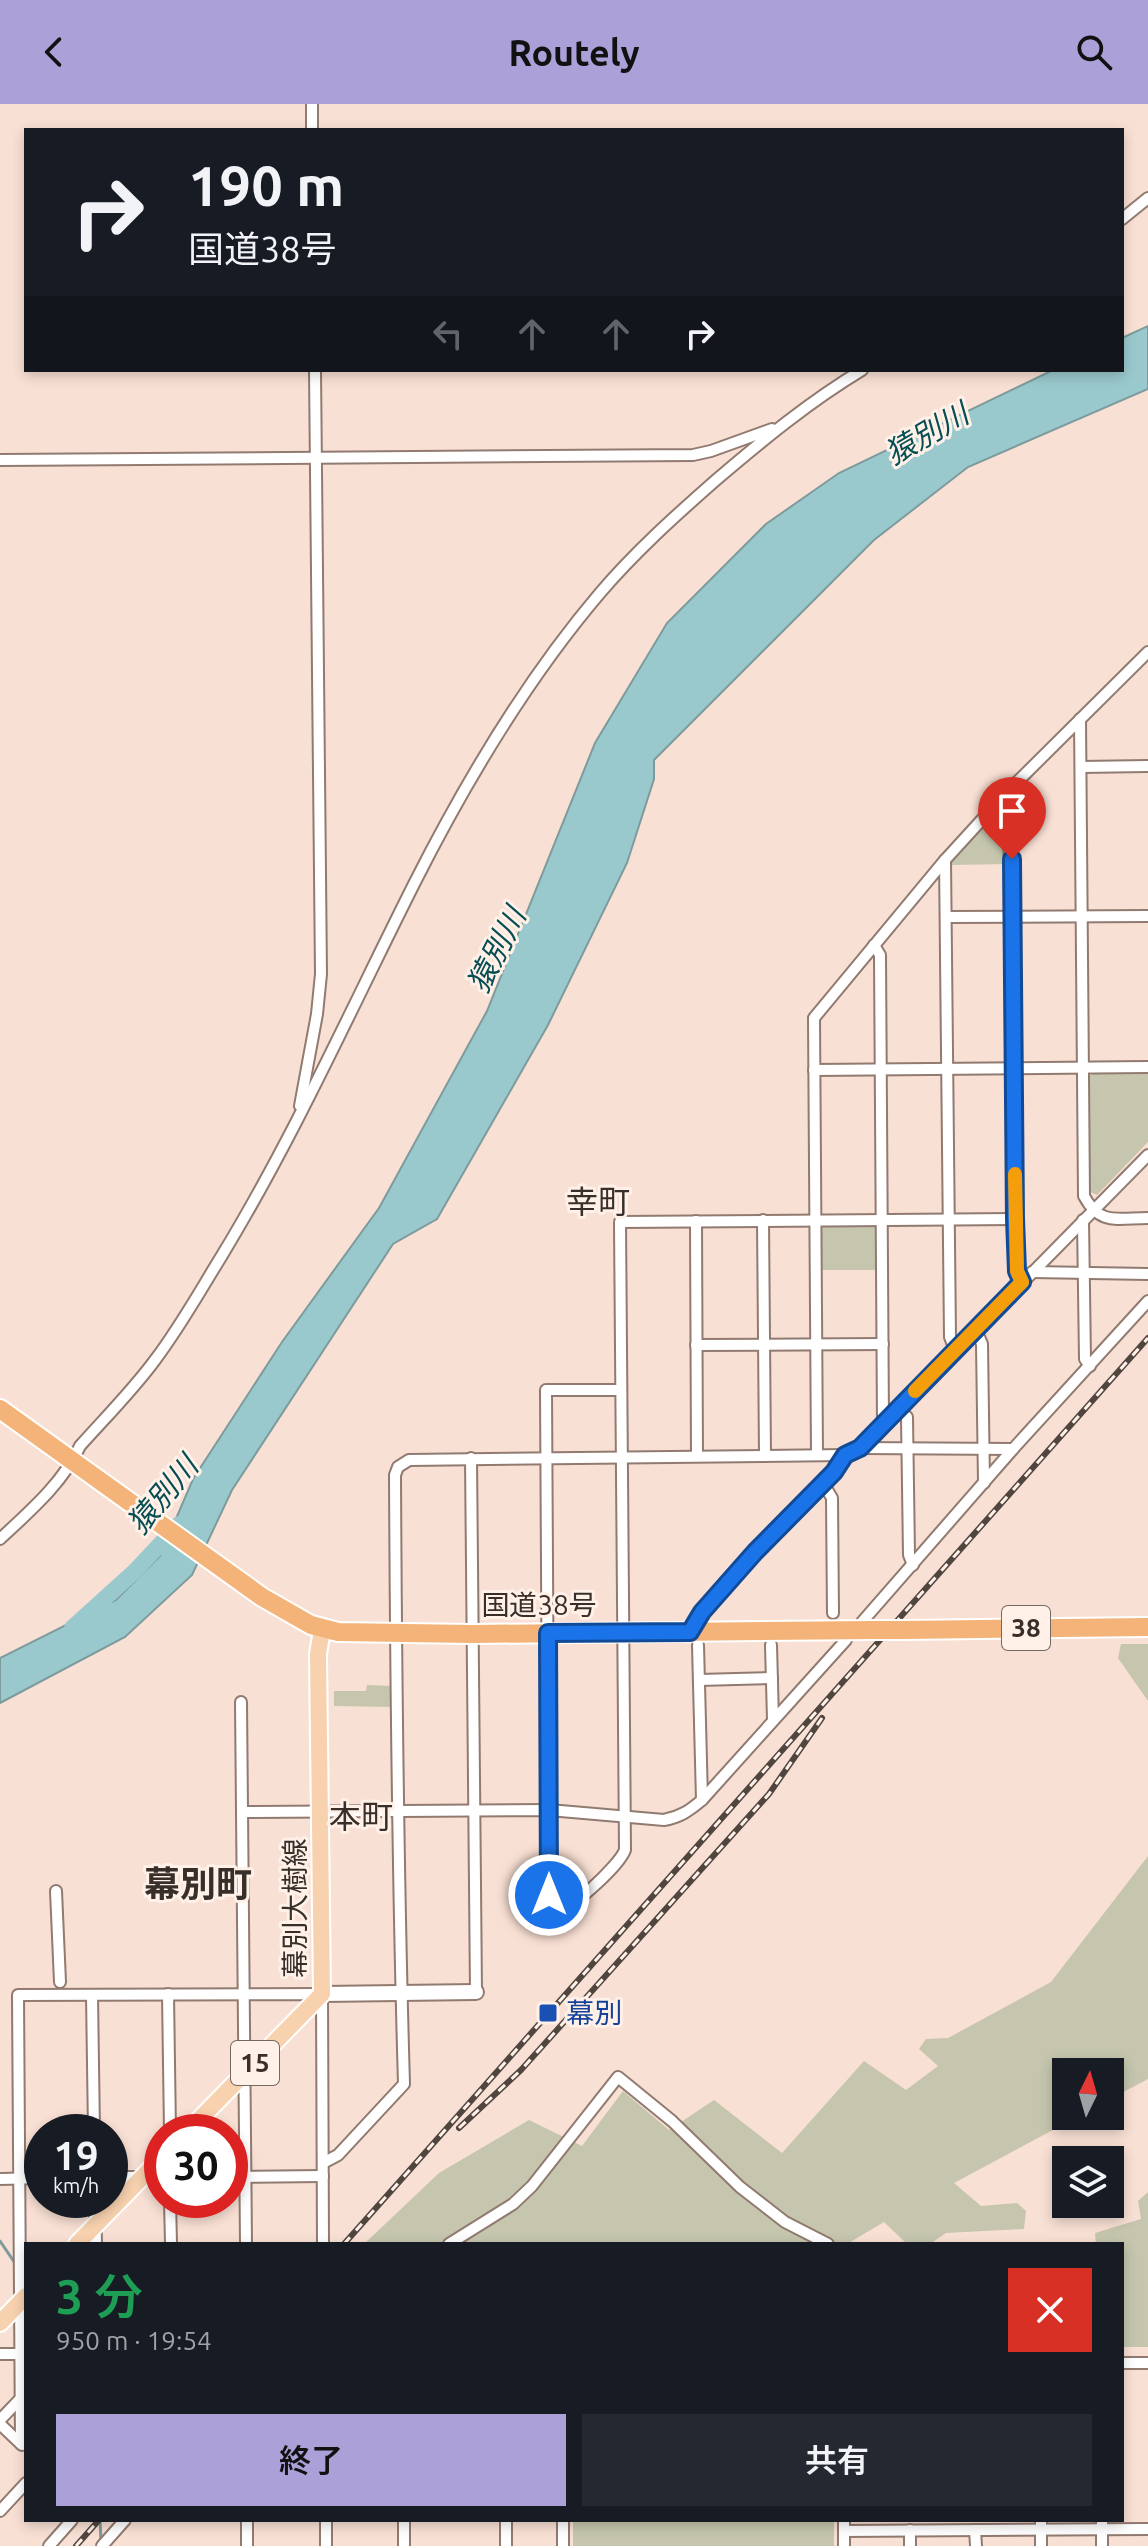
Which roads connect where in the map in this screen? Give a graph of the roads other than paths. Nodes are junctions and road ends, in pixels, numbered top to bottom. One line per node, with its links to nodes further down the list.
1 (312, 104): 2 (street)
2 (312, 128)
3 (1148, 198): 4 (street)
4 (1124, 217)
5 (315, 372): 8 (street)
6 (859, 372): 7 (street)
7 (778, 427): 8 (street); 27 (street)
8 (316, 458): 9 (street); 27 (street)
9 (0, 460)
10 (1147, 658): 11 (street)
11 (1080, 719): 13 (street); 14 (street)
12 (1148, 766): 13 (street)
13 (1081, 767): 16 (street)
14 (1008, 791): 15 (street); 19 (street)
15 (945, 860): 18 (street); 20 (street)
16 (1082, 916): 17 (street); 19 (street); 22 (street)
17 (1148, 916)
18 (946, 917): 19 (street); 25 (street)
19 (1012, 917): 21 (street)
20 (874, 945): 24 (street); 26 (street)
21 (1015, 1067): 22 (street); 25 (street); 32 (street)
22 (1082, 1067): 23 (street); 29 (street)
23 (1148, 1067)
24 (880, 1068): 25 (street); 26 (street); 35 (street)
25 (947, 1068): 31 (street)
26 (814, 1070): 34 (street)
27 (298, 1116): 65 (street)
28 (1148, 1155): 29 (street)
29 (1092, 1211): 30 (street); 36 (street)
30 (1148, 1218)
31 (948, 1219): 32 (street); 35 (street); 48 (street)
32 (1015, 1219): 41 (street)
33 (763, 1220): 34 (street); 37 (street); 47 (street)
34 (815, 1220): 35 (street); 44 (street)
35 (882, 1220): 45 (street)
36 (1083, 1220): 38 (street); 39 (street)
37 (696, 1221): 46 (street); 50 (street)
38 (1032, 1272): 39 (street); 41 (street)
39 (1085, 1273): 40 (street); 49 (street)
40 (1148, 1274)
41 (1022, 1282): 43 (street)
42 (1148, 1301): 49 (street)
43 (976, 1330): 48 (street); 56 (street)
44 (816, 1344): 45 (street); 47 (street); 58 (street)
45 (883, 1344): 53 (street)
46 (696, 1345): 47 (street); 60 (street)
47 (764, 1345): 61 (street)
48 (955, 1350): 51 (street)
49 (1090, 1366): 57 (street)
50 (621, 1390): 62 (street); 64 (street)
51 (898, 1408): 53 (street); 55 (street)
52 (0, 1409): 65 (highway, 国道38号 / 38)
53 (883, 1423): 54 (street)
54 (860, 1448): 55 (street); 59 (street)
55 (908, 1449): 56 (street); 69 (street)
56 (983, 1449): 57 (street); 67 (street)
57 (1013, 1449): 67 (street)
58 (817, 1455): 59 (street); 61 (street)
59 (845, 1455): 66 (street)
60 (697, 1456): 61 (street); 62 (street)
61 (765, 1456)
62 (621, 1457): 64 (street); 76 (street)
63 (471, 1458): 64 (street); 74 (street); 77 (street)
64 (546, 1458): 75 (street)
65 (78, 1466): 68 (street); 73 (highway, 国道38号 / 38)
66 (823, 1483): 70 (street); 78 (street)
67 (984, 1483): 69 (street)
68 (0, 1539)
69 (913, 1565): 71 (street)
70 (833, 1613)
71 (867, 1626): 72 (highway, 国道38号 / 38, bridge); 78 (highway, 国道38号 / 38)
72 (1148, 1627)
73 (322, 1630): 74 (highway, 国道38号 / 38); 88 (main road, 幕別大樹線)
74 (396, 1633): 77 (highway, 国道38号 / 38); 89 (street)
75 (548, 1633): 76 (highway, 国道38号 / 38); 77 (highway, 国道38号 / 38); 87 (street)
76 (623, 1633): 78 (highway, 国道38号 / 38); 91 (street)
77 (472, 1634): 86 (street)
78 (694, 1638): 82 (street)
79 (846, 1640): 84 (street)
80 (771, 1645): 81 (street)
81 (772, 1678): 82 (street); 84 (street)
82 (699, 1680): 85 (street)
83 (241, 1702): 90 (street)
84 (773, 1720): 85 (street)
85 (702, 1800): 91 (street)
86 (474, 1810): 87 (street); 89 (street); 95 (street)
87 (549, 1810): 91 (street); 91 (street)
88 (321, 1811): 89 (street); 90 (street); 98 (main road, 幕別大樹線)
89 (398, 1811): 94 (street)
90 (244, 1812): 97 (street)
91 (625, 1817)
92 (56, 1891): 93 (street)
93 (60, 1982)
94 (401, 1992): 95 (main road); 98 (main road); 105 (street)
95 (476, 1992)
96 (168, 1994): 97 (street); 99 (street); 102 (street)
97 (243, 1994): 98 (street); 100 (street)
98 (322, 1994): 100 (main road, 幕別大樹線 / 15); 105 (street)
99 (92, 1995): 101 (street); 111 (street)
100 (246, 2072): 103 (main road, 幕別大樹線 / 15); 104 (street)
101 (94, 2114)
102 (170, 2114)
103 (205, 2114)
104 (246, 2114)
105 (323, 2163): 106 (street)
106 (323, 2176): 109 (street); 121 (street)
107 (128, 2177): 108 (street)
108 (143, 2177): 116 (main road)
109 (248, 2177)
110 (0, 2179): 111 (street)
111 (19, 2179): 112 (street); 124 (street)
112 (24, 2179)
113 (96, 2218): 116 (street)
114 (170, 2218): 119 (street)
115 (246, 2218): 120 (street)
116 (96, 2225): 117 (main road); 118 (street)
117 (79, 2242)
118 (96, 2242)
119 (171, 2242)
120 (246, 2242)
121 (323, 2242)
122 (452, 2242): 123 (street)
123 (824, 2242)
124 (24, 2298): 125 (main road); 127 (street)
125 (0, 2323)
126 (0, 2354): 127 (street)
127 (24, 2354): 130 (street)
128 (1124, 2363): 129 (street)
129 (1148, 2363)
130 (21, 2398): 131 (street); 132 (street)
131 (0, 2422): 132 (street)
132 (24, 2446)
133 (24, 2485): 134 (street)
134 (0, 2511)
135 (70, 2522): 149 (street)
136 (123, 2522): 150 (street)
137 (247, 2522): 151 (street)
138 (326, 2522): 152 (street)
139 (404, 2522): 153 (street)
140 (506, 2522): 154 (street)
141 (563, 2522): 155 (street)
142 (932, 2525): 147 (street); 148 (street)
143 (1041, 2525): 144 (street); 148 (street); 159 (street)
144 (1102, 2525): 146 (street); 160 (street)
145 (844, 2526): 147 (street); 156 (street)
146 (1148, 2529)
147 (910, 2530): 157 (street)
148 (975, 2530): 158 (street)
149 (49, 2546)
150 (102, 2546)
151 (247, 2546)
152 (326, 2546)
153 (404, 2546)
154 (506, 2546)
155 (563, 2546)
156 (844, 2546)
157 (910, 2546)
158 (976, 2546)
159 (1041, 2546)
160 (1102, 2546)

